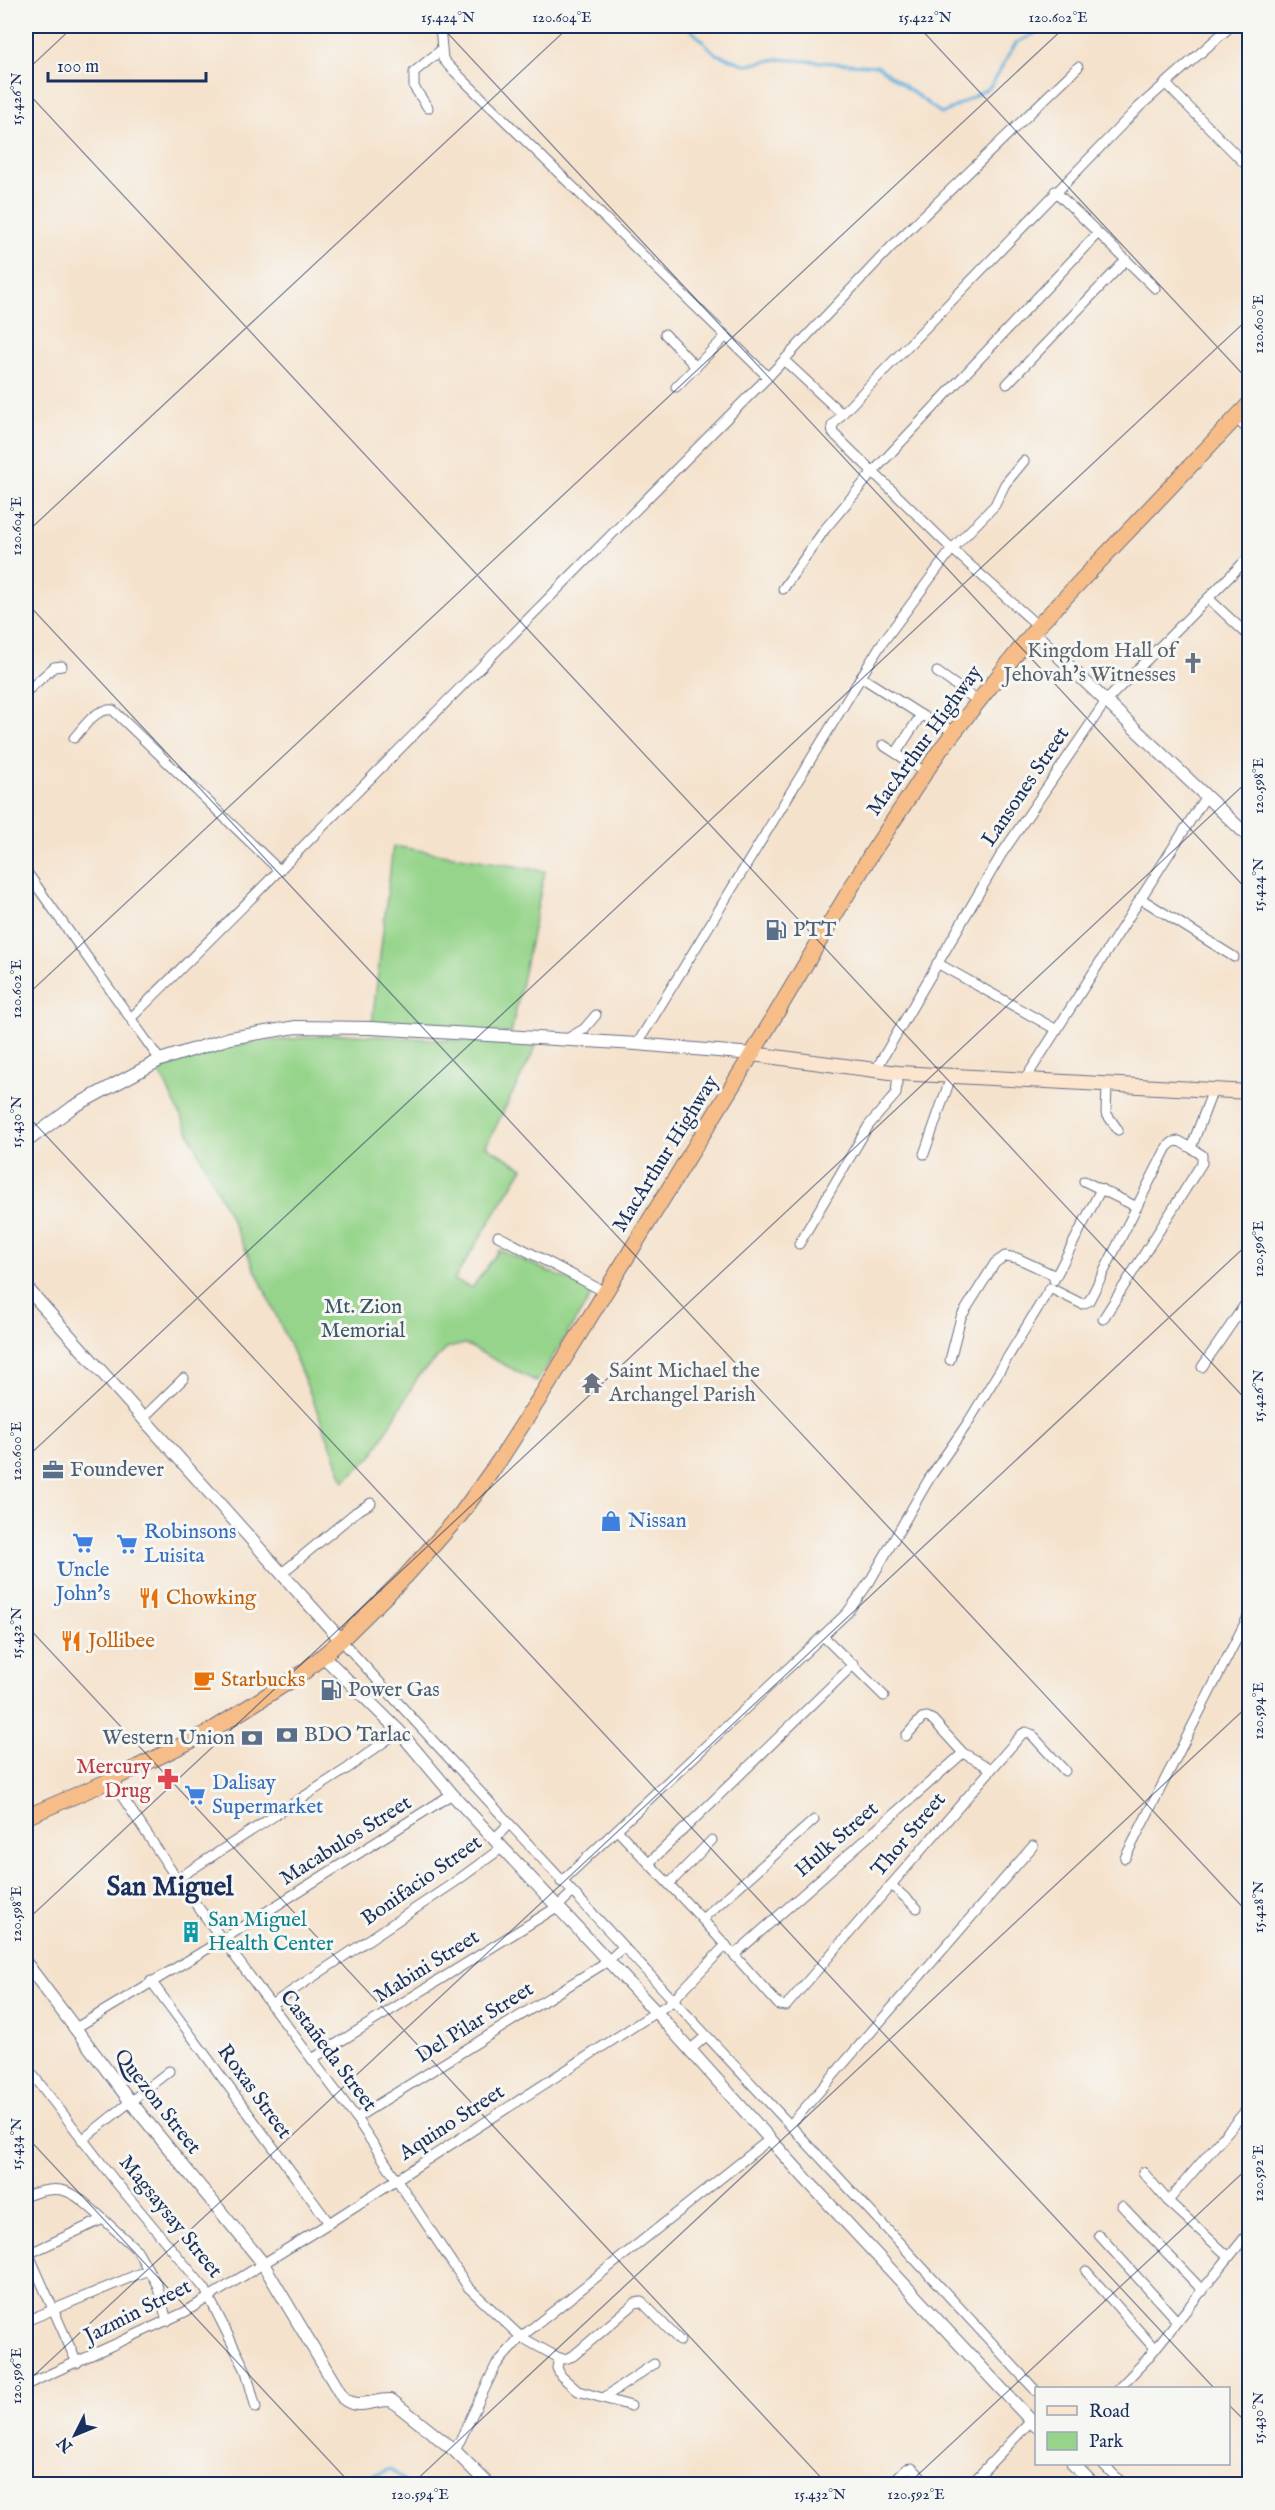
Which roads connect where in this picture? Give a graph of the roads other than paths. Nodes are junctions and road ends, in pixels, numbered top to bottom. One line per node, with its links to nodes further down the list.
1 (440, 26): 3 (street)
2 (1231, 26): 5 (street)
3 (441, 50): 6 (street); 13 (street)
4 (1078, 67): 14 (street)
5 (1165, 83): 7 (street); 8 (street)
6 (428, 108)
7 (1250, 169)
8 (1055, 191): 9 (street); 20 (street)
9 (1098, 232): 10 (street); 24 (street)
10 (1126, 260): 11 (street); 17 (street)
11 (1155, 288)
12 (665, 334): 15 (street)
13 (726, 336): 15 (street); 16 (street)
14 (785, 361): 16 (street); 20 (street)
15 (696, 367): 18 (street)
16 (768, 377): 46 (street)
17 (1007, 384)
18 (676, 387)
19 (1250, 403): 21 (highway, MacArthur Highway)
20 (842, 414): 24 (street)
21 (1236, 418): 22 (street); 29 (highway, MacArthur Highway)
22 (1250, 432)
23 (1024, 461): 25 (street)
24 (872, 473): 25 (street); 27 (street)
25 (952, 549): 29 (street); 33 (street)
26 (1250, 556): 28 (street, Lansones Street)
27 (783, 589)
28 (1208, 598): 30 (street); 36 (street, Lansones Street)
29 (1035, 629): 35 (highway, MacArthur Highway); 36 (street)
30 (1250, 638)
31 (62, 666): 34 (street)
32 (937, 672): 35 (street)
33 (861, 677): 37 (street); 54 (street)
34 (26, 692)
35 (978, 701): 38 (highway, MacArthur Highway)
36 (1106, 701): 43 (street); 49 (street, Lansones Street)
37 (921, 715): 38 (street); 41 (street)
38 (954, 731): 42 (highway, MacArthur Highway)
39 (74, 738): 46 (street)
40 (883, 745): 41 (street)
41 (896, 753): 42 (street)
42 (926, 772): 55 (highway, MacArthur Highway)
43 (1206, 796): 44 (street); 47 (street)
44 (1250, 838)
45 (26, 871): 51 (street)
46 (280, 871): 51 (street)
47 (1140, 898): 48 (street); 52 (street)
48 (1234, 957)
49 (937, 963): 52 (street); 57 (street, Lansones Street)
50 (596, 1015): 53 (street)
51 (131, 1018): 56 (street)
52 (1057, 1030): 60 (street)
53 (562, 1042): 54 (street); 56 (street)
54 (637, 1044): 55 (street)
55 (752, 1054): 57 (main road); 76 (highway, MacArthur Highway)
56 (160, 1060): 65 (street)
57 (875, 1071): 58 (main road)
58 (898, 1073): 59 (main road); 72 (street)
59 (951, 1077): 60 (main road); 67 (street)
60 (1024, 1081): 61 (main road)
61 (1107, 1085): 63 (main road); 64 (street)
62 (1250, 1092): 63 (main road)
63 (1212, 1095): 66 (street)
64 (1118, 1130)
65 (26, 1142)
66 (1191, 1148): 70 (street); 78 (street)
67 (924, 1154)
68 (1084, 1181): 69 (street)
69 (1101, 1190): 70 (street); 73 (street)
70 (1137, 1207): 75 (street)
71 (498, 1236): 76 (street)
72 (799, 1244)
73 (1056, 1276): 75 (street); 79 (street)
74 (26, 1287): 82 (street)
75 (1050, 1288): 86 (street)
76 (605, 1292): 87 (highway, MacArthur Highway)
77 (1250, 1297): 80 (street)
78 (1103, 1320)
79 (950, 1360)
80 (1202, 1367)
81 (184, 1377): 82 (street)
82 (143, 1418): 84 (street)
83 (371, 1503): 84 (street)
84 (282, 1573): 87 (street)
85 (1250, 1613): 104 (street)
86 (824, 1636): 88 (street); 100 (street)
87 (332, 1648): 90 (street); 95 (highway, MacArthur Highway); 99 (street)
88 (854, 1664): 89 (street); 105 (street)
89 (884, 1696)
90 (399, 1731): 96 (street); 106 (street)
91 (906, 1736): 92 (street)
92 (963, 1753): 93 (street); 117 (street, Hulk Street)
93 (990, 1768): 94 (street, Thor Street); 109 (street, Thor Street)
94 (1065, 1771)
95 (111, 1780): 97 (highway, MacArthur Highway); 106 (street, Castañeda Street)
96 (452, 1794): 101 (street); 114 (street, Macabulos Street)
97 (26, 1817)
98 (814, 1820): 113 (street)
99 (507, 1826): 101 (street, Bonifacio Street); 107 (street)
100 (617, 1830): 105 (street); 107 (street)
101 (499, 1840): 111 (street); 122 (street, Bonifacio Street)
102 (712, 1840): 108 (street)
103 (1033, 1846): 133 (street)
104 (1125, 1858)
105 (649, 1863): 108 (street)
106 (177, 1879): 114 (street, Castañeda Street)
107 (561, 1882): 110 (street)
108 (669, 1884): 113 (street)
109 (891, 1886): 112 (street); 117 (street, Thor Street)
110 (571, 1894): 111 (street, Mabini Street); 116 (street)
111 (559, 1905): 118 (street); 127 (street, Mabini Street)
112 (917, 1908)
113 (702, 1919): 115 (street)
114 (222, 1940): 120 (street, Macabulos Street); 122 (street, Castañeda Street)
115 (726, 1945): 117 (street); 121 (street, Aquino Street)
116 (622, 1948): 118 (street, Del Pilar Street); 121 (street)
117 (734, 1955)
118 (610, 1960): 123 (street); 132 (street, Del Pilar Street)
119 (26, 1963): 124 (street, Quezon Street)
120 (151, 1982): 124 (street, Macabulos Street); 142 (street, Roxas Street)
121 (671, 2002): 123 (street, Aquino Street); 125 (street)
122 (271, 2005): 127 (street, Castañeda Street)
123 (658, 2010): 126 (street); 137 (street, Aquino Street)
124 (74, 2029): 130 (street, Quezon Street)
125 (705, 2037): 126 (street); 133 (street)
126 (692, 2048): 134 (street)
127 (312, 2059): 132 (street, Castañeda Street)
128 (26, 2066): 135 (street, Magsaysay Street)
129 (169, 2071): 130 (street)
130 (130, 2101): 135 (street); 147 (street, Quezon Street)
131 (1248, 2108): 139 (street)
132 (356, 2118): 137 (street, Castañeda Street)
133 (791, 2124): 164 (street)
134 (770, 2139): 156 (street); 168 (street)
135 (82, 2140): 151 (street, Magsaysay Street)
136 (1143, 2172): 139 (street)
137 (398, 2179): 142 (street, Aquino Street); 156 (street, Castañeda Street)
138 (26, 2196): 141 (street)
139 (1168, 2201): 146 (street)
140 (1122, 2206): 150 (street)
141 (103, 2219): 145 (street); 148 (street)
142 (329, 2223): 147 (street, Aquino Street)
143 (1250, 2231): 146 (street)
144 (1099, 2235): 155 (street)
145 (26, 2252): 152 (street)
146 (1229, 2257): 150 (street)
147 (262, 2262): 151 (street, Jazmin Street); 169 (street)
148 (148, 2270): 152 (street); 154 (street)
149 (1086, 2271): 158 (street)
150 (1203, 2291): 155 (street)
151 (209, 2296): 154 (street, Jazmin Street); 167 (street, Magsaysay Street)
152 (53, 2309): 153 (street); 160 (street)
153 (26, 2321)
154 (167, 2321): 160 (street, Jazmin Street)
155 (1177, 2321): 158 (street)
156 (521, 2337): 159 (street, Castañeda Street); 169 (street)
157 (680, 2341): 159 (street)
158 (1155, 2349): 163 (street)
159 (559, 2358): 165 (street)
160 (77, 2363): 162 (street, Jazmin Street)
161 (654, 2364): 165 (street)
162 (26, 2385)
163 (1120, 2387)
164 (1035, 2390)
165 (605, 2397): 166 (street)
166 (631, 2406)
167 (256, 2408)
168 (1034, 2424): 175 (street)
169 (455, 2451): 172 (street)
170 (1075, 2465): 176 (street)
171 (1105, 2465): 177 (street)
172 (488, 2484)
173 (890, 2484): 174 (street)
174 (929, 2484)
175 (971, 2484)
176 (1093, 2484)
177 (1123, 2484)

